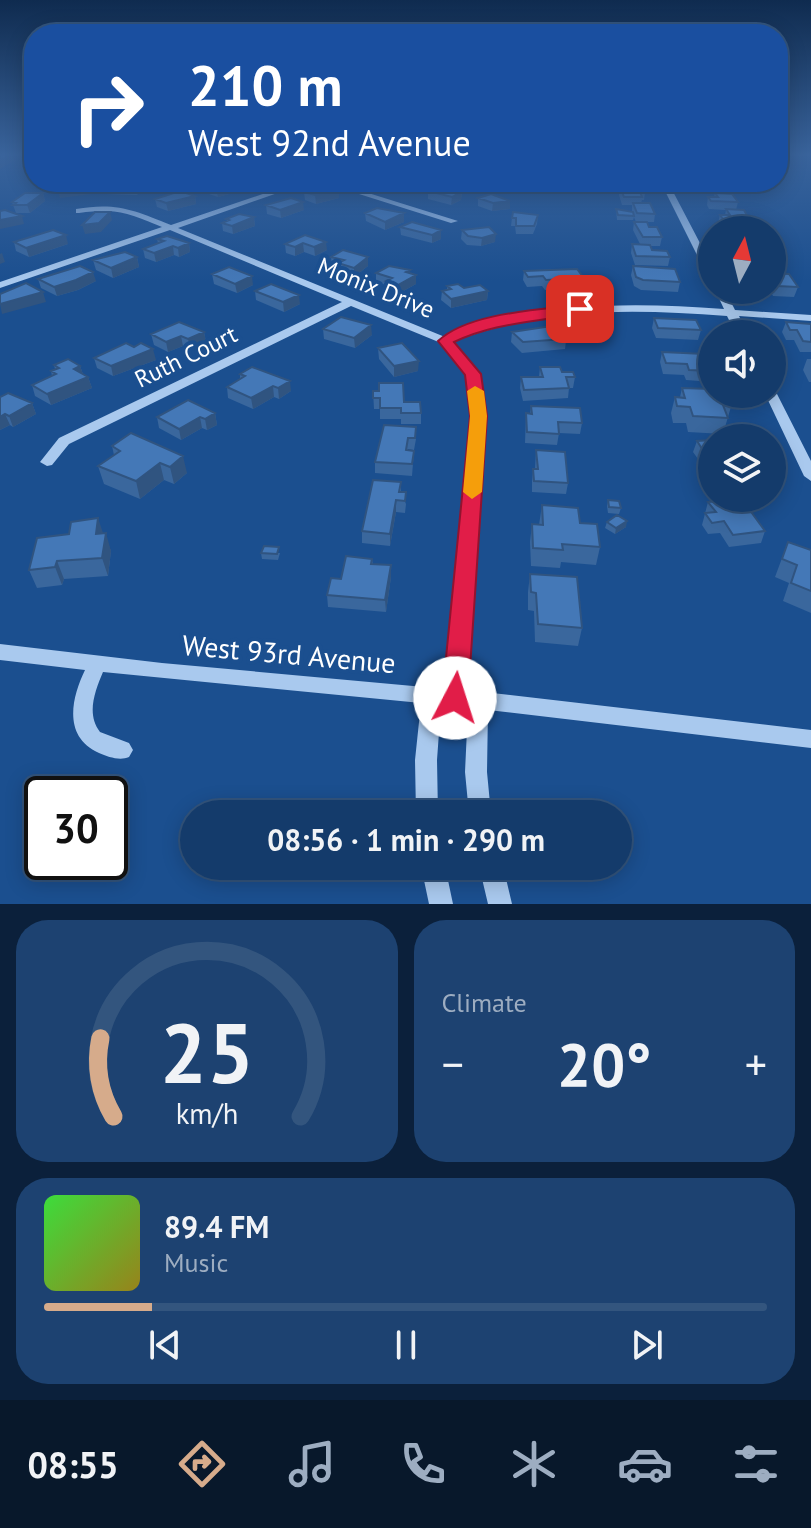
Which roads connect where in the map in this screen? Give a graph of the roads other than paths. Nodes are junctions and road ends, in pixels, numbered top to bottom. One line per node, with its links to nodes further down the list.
1 (260, 197): 6 (street)
2 (375, 197): 5 (street)
3 (671, 197): 7 (street)
4 (79, 211): 6 (street, Monix Drive)
5 (454, 221)
6 (170, 228): 8 (street); 9 (street, Monix Drive)
7 (698, 248)
8 (0, 285)
9 (351, 302): 14 (street, Monix Drive); 16 (street, Ruth Court)
10 (727, 304): 11 (street)
11 (732, 314): 12 (street); 13 (street); 14 (street)
12 (811, 318)
13 (735, 320)
14 (445, 341): 21 (street, Monix Drive)
15 (778, 408): 17 (street)
16 (47, 462)
17 (811, 476)
18 (0, 652): 19 (street, West 93rd Avenue)
19 (98, 663): 20 (street, West 93rd Avenue); 24 (street)
20 (432, 696): 21 (street, West 93rd Avenue); 25 (street)
21 (455, 698): 22 (street, West 93rd Avenue)
22 (478, 700): 23 (street, West 93rd Avenue); 26 (street)
23 (811, 739)
24 (122, 750)
25 (427, 800)
26 (479, 800)
27 (436, 880): 29 (street)
28 (494, 880): 30 (street)
29 (441, 904)
30 (500, 904)

